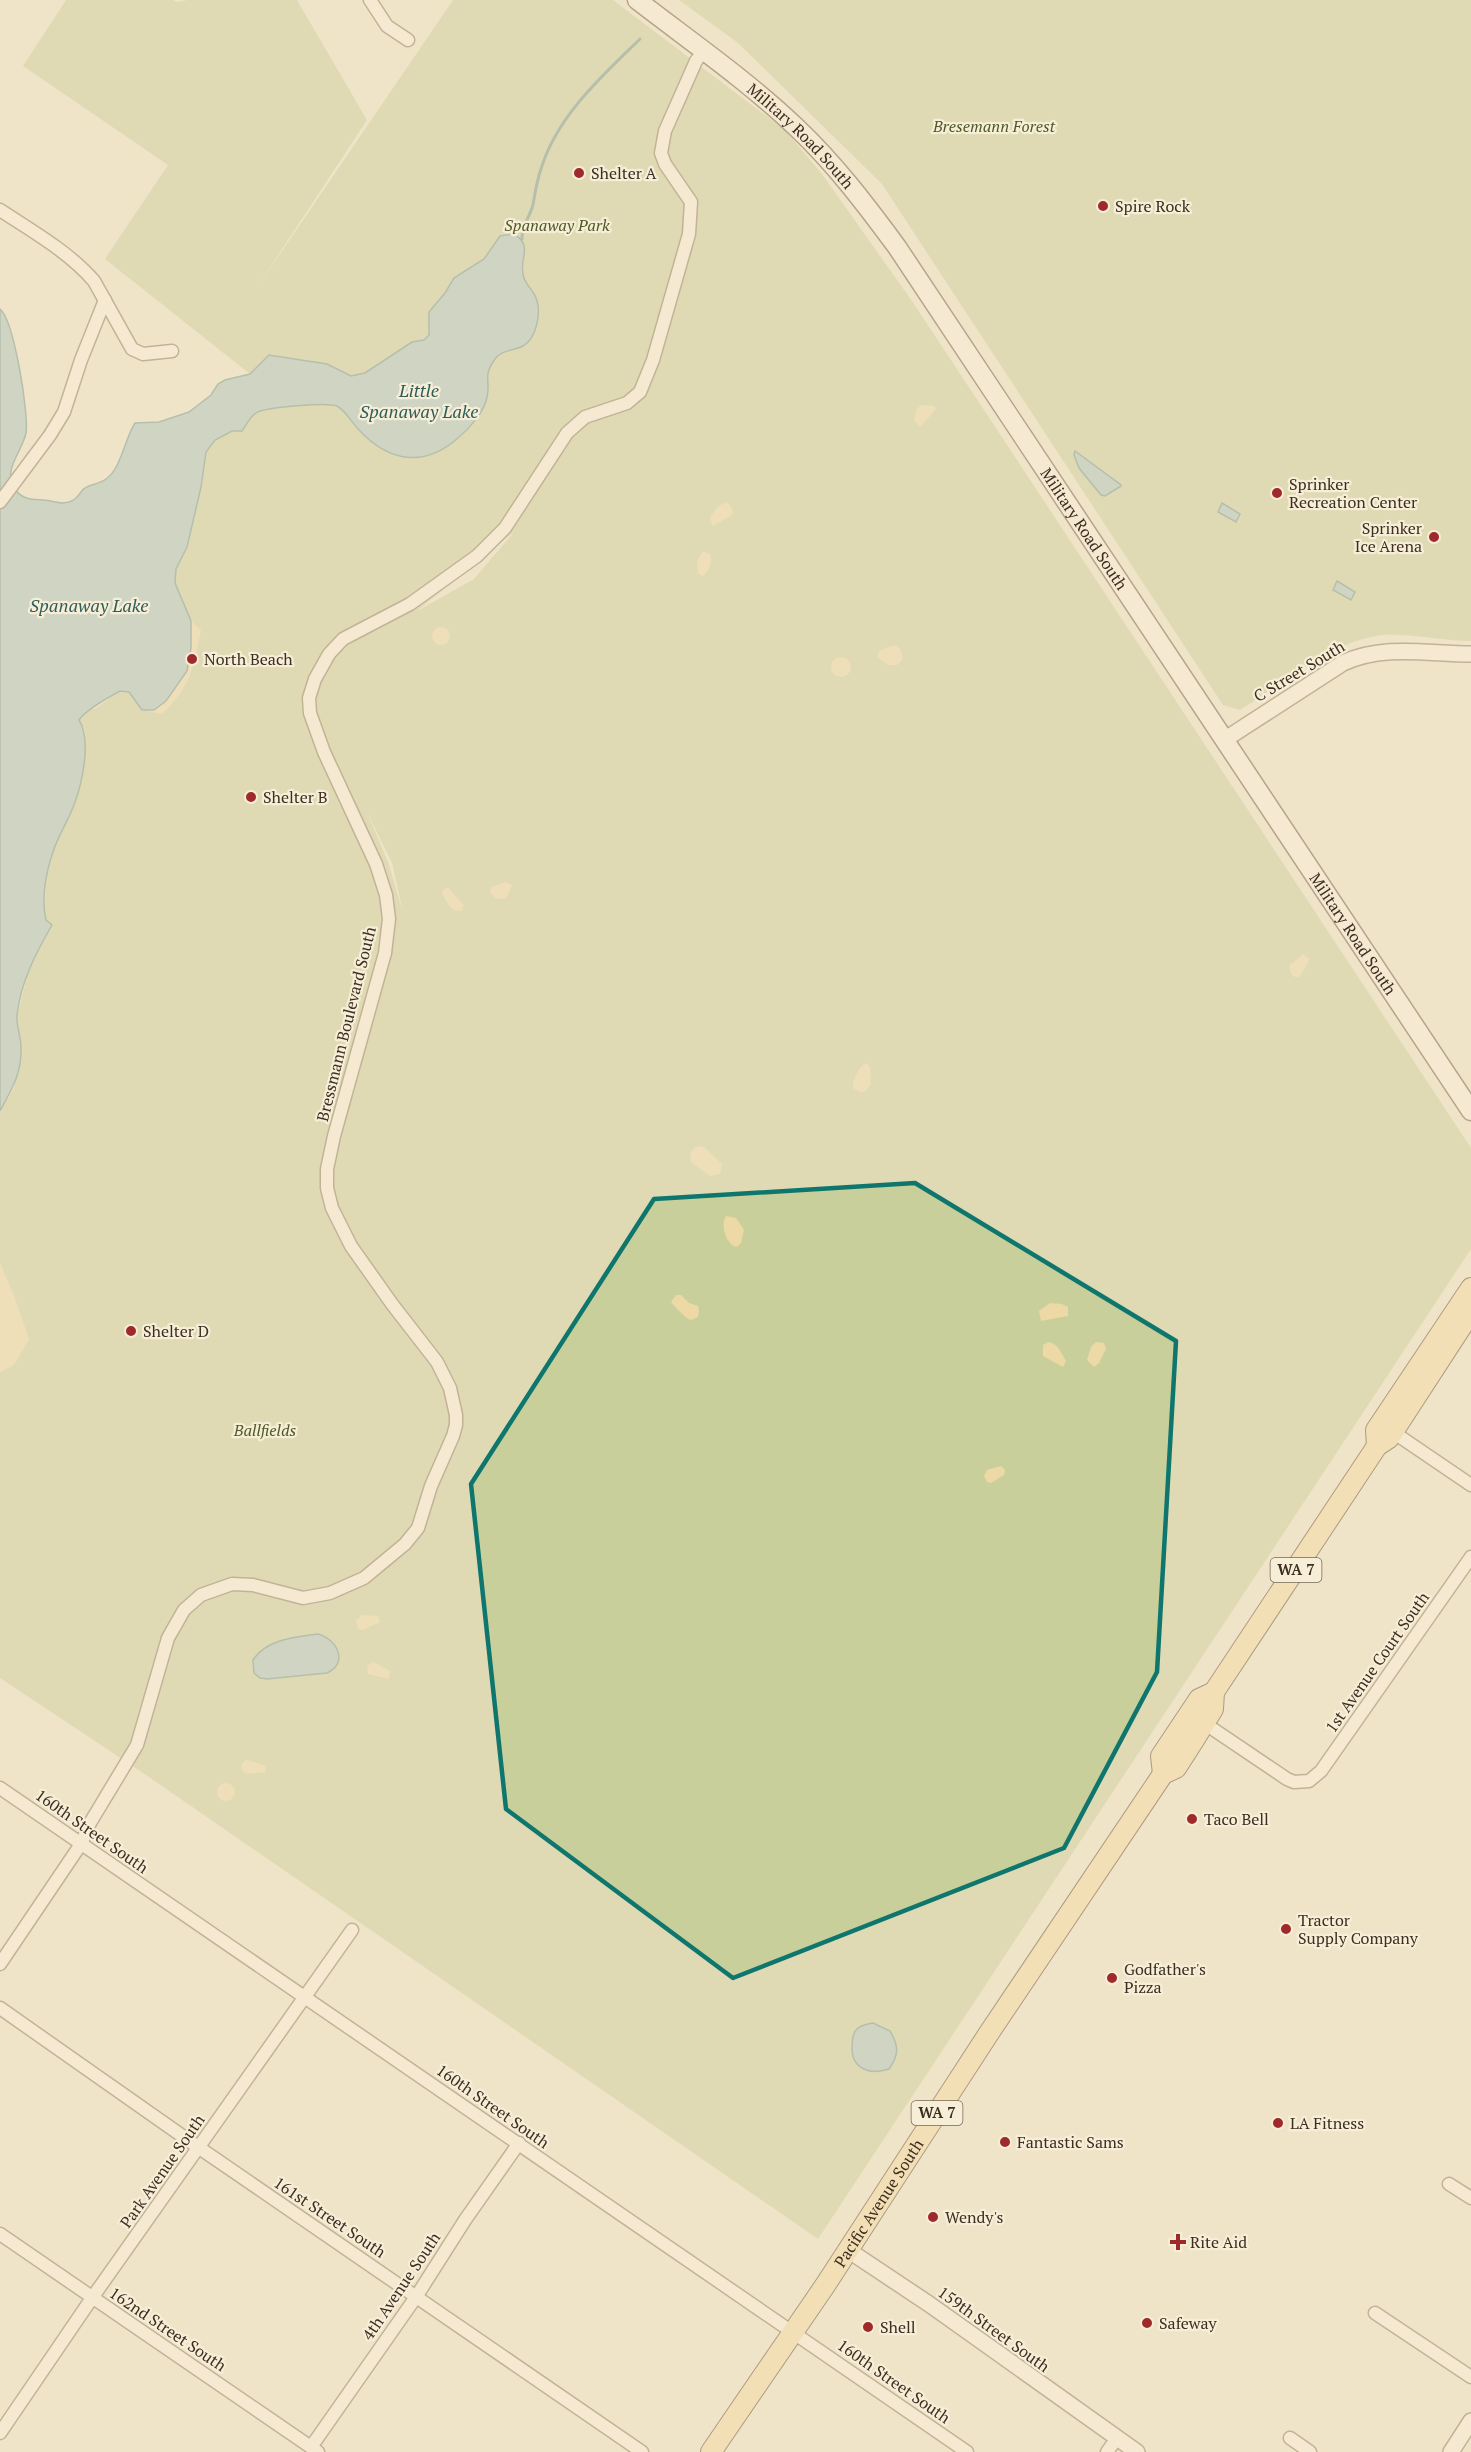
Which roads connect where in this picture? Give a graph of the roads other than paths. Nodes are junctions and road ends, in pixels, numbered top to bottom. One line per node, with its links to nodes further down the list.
1 (370, 0): 3 (street)
2 (636, 0): 4 (main road, Military Road South)
3 (408, 40)
4 (703, 52): 10 (main road, Military Road South); 22 (street, Bressmann Boulevard South)
5 (0, 210): 6 (street)
6 (105, 300): 7 (street); 8 (street)
7 (172, 351)
8 (0, 502)
9 (1471, 654): 10 (street, C Street South)
10 (1224, 740): 11 (main road, Military Road South)
11 (1471, 1111)
12 (1471, 1288): 15 (main road, Pacific Avenue South / WA 7)
13 (1471, 1312): 14 (main road, Pacific Avenue South / WA 7)
14 (1393, 1432): 15 (main road, Pacific Avenue South / WA 7); 16 (street)
15 (1377, 1446): 18 (main road, Pacific Avenue South / WA 7)
16 (1471, 1485)
17 (1471, 1557): 19 (street, 1st Avenue Court South)
18 (1214, 1692): 19 (main road, Pacific Avenue South / WA 7); 20 (main road, Pacific Avenue South / WA 7)
19 (1204, 1723): 20 (main road, Pacific Avenue South / WA 7)
20 (1163, 1774): 32 (main road, Pacific Avenue South / WA 7)
21 (0, 1788): 22 (street, 160th Street South)
22 (81, 1844): 24 (street, Bressmann Boulevard South); 25 (street, 160th Street South)
23 (352, 1930): 25 (street, Park Avenue South)
24 (0, 1964)
25 (306, 1997): 27 (street, 160th Street South); 28 (street, Park Avenue South)
26 (0, 2008): 28 (street, 161st Street South)
27 (519, 2143): 33 (street, 4th Avenue South); 36 (street, 160th Street South)
28 (198, 2147): 33 (street, 161st Street South); 34 (street, Park Avenue South)
29 (1449, 2184): 30 (street)
30 (1471, 2198)
31 (0, 2234): 34 (street, 162nd Street South)
32 (848, 2250): 36 (main road, Pacific Avenue South / WA 7); 40 (street, 159th Street South)
33 (416, 2297): 42 (street, 4th Avenue South); 43 (street, 161st Street South)
34 (92, 2298): 39 (street, Park Avenue South); 42 (street, 162nd Street South)
35 (1375, 2313): 37 (street)
36 (794, 2333): 44 (main road, Pacific Avenue South / WA 7); 45 (street, 160th Street South)
37 (1471, 2377)
38 (1471, 2421): 49 (street)
39 (0, 2433)
40 (1117, 2438): 46 (street); 47 (street, 159th Street South)
41 (1290, 2439): 48 (street)
42 (314, 2449)
43 (642, 2452)
44 (711, 2452)
45 (967, 2452)
46 (1107, 2452)
47 (1137, 2452)
48 (1310, 2452)
49 (1451, 2452)

